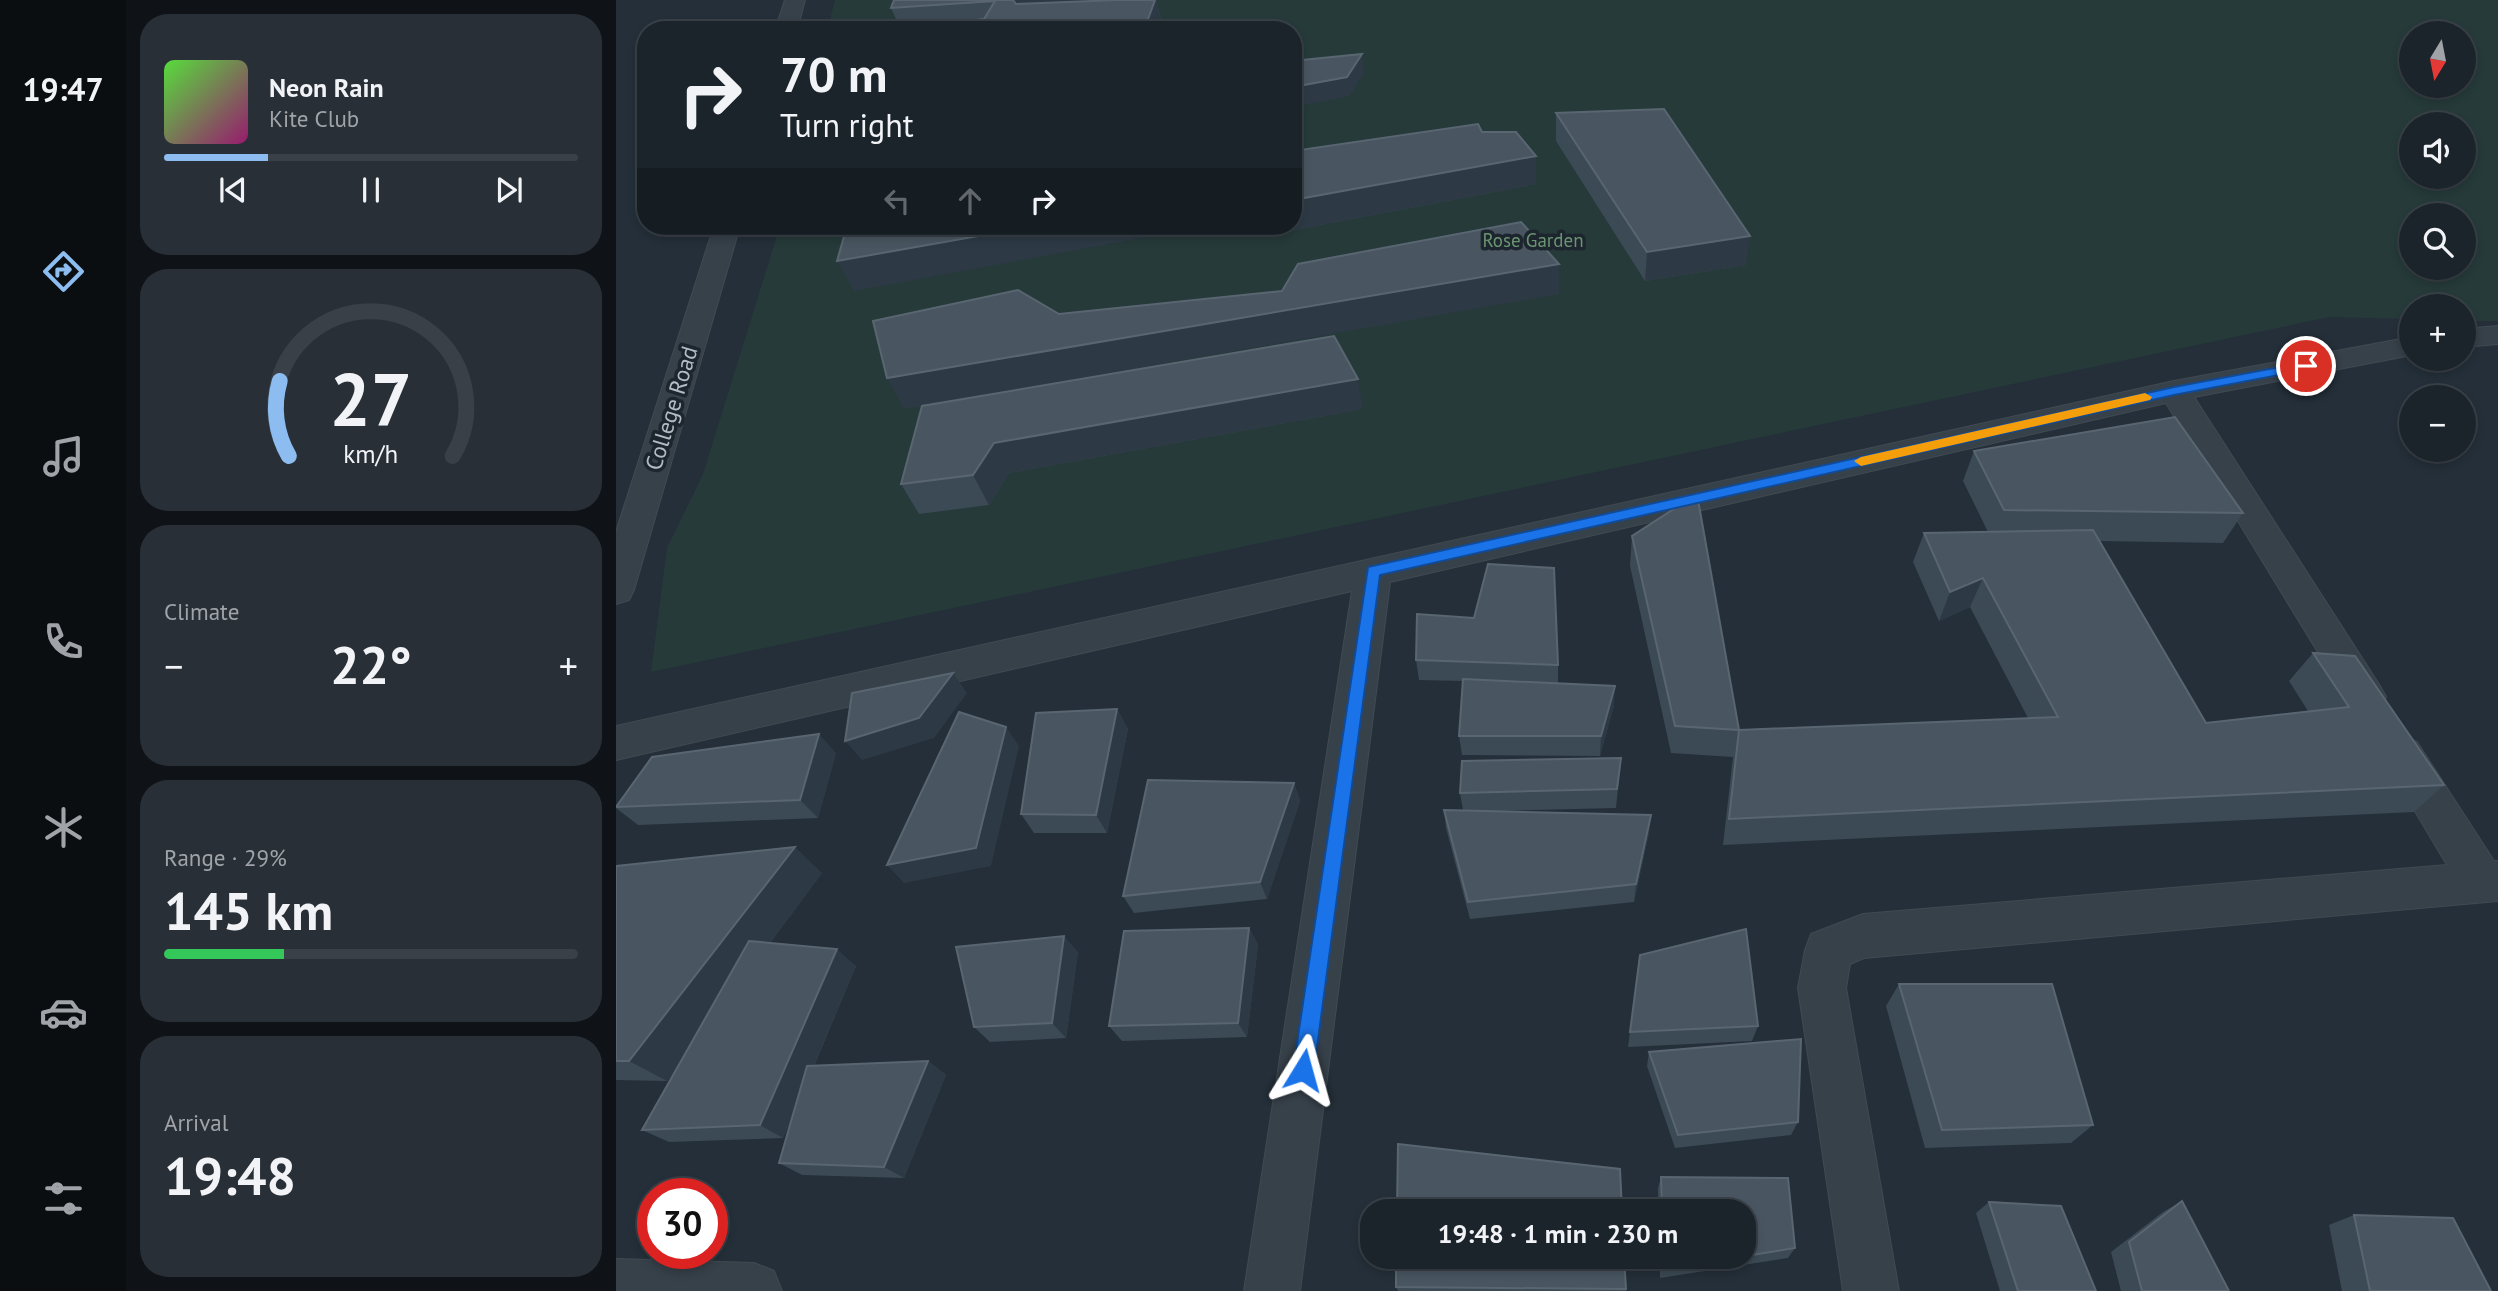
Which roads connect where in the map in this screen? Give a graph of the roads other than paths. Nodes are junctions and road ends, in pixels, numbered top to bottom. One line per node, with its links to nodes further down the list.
1 (795, 0): 2 (street)
2 (789, 21)
3 (724, 235): 9 (street, College Road)
4 (2498, 335): 5 (street)
5 (2476, 337)
6 (2399, 348): 7 (street)
7 (2174, 391): 8 (street); 11 (street)
8 (1373, 571): 10 (street); 14 (street)
9 (616, 590)
10 (616, 743)
11 (2490, 881): 15 (street)
12 (616, 1287): 13 (street)
13 (754, 1291)
14 (1272, 1291)
15 (1871, 1291)

